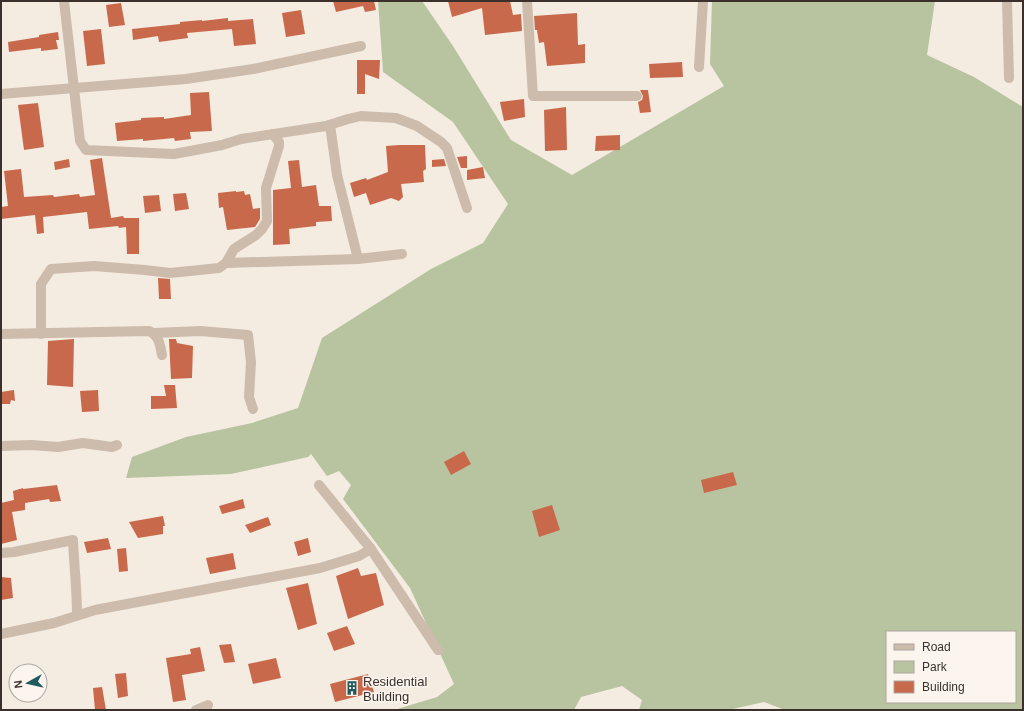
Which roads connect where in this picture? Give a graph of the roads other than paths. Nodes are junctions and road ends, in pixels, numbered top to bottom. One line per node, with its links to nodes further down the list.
1 (64, 1): 8 (street)
2 (527, 1): 10 (street)
3 (703, 1): 6 (street)
4 (1008, 1): 7 (street)
5 (361, 46): 8 (street)
6 (699, 67)
7 (1009, 78)
8 (75, 89): 9 (street); 12 (street)
9 (1, 94)
10 (637, 96)
11 (330, 125): 12 (street); 13 (street); 15 (street)
12 (273, 134): 16 (street)
13 (467, 208)
14 (402, 254): 15 (street)
15 (358, 259): 16 (street)
16 (226, 263): 19 (street)
17 (154, 333): 19 (street); 20 (street); 21 (street)
18 (1, 334): 19 (street)
19 (41, 334)
20 (162, 355)
21 (253, 409)
22 (118, 445): 23 (street)
23 (1, 446)
24 (319, 485): 25 (street)
25 (371, 549): 27 (street); 29 (street)
26 (1, 553): 27 (street)
27 (77, 615): 28 (street)
28 (1, 634)
29 (438, 650)
30 (208, 705): 31 (street)
31 (196, 710)

